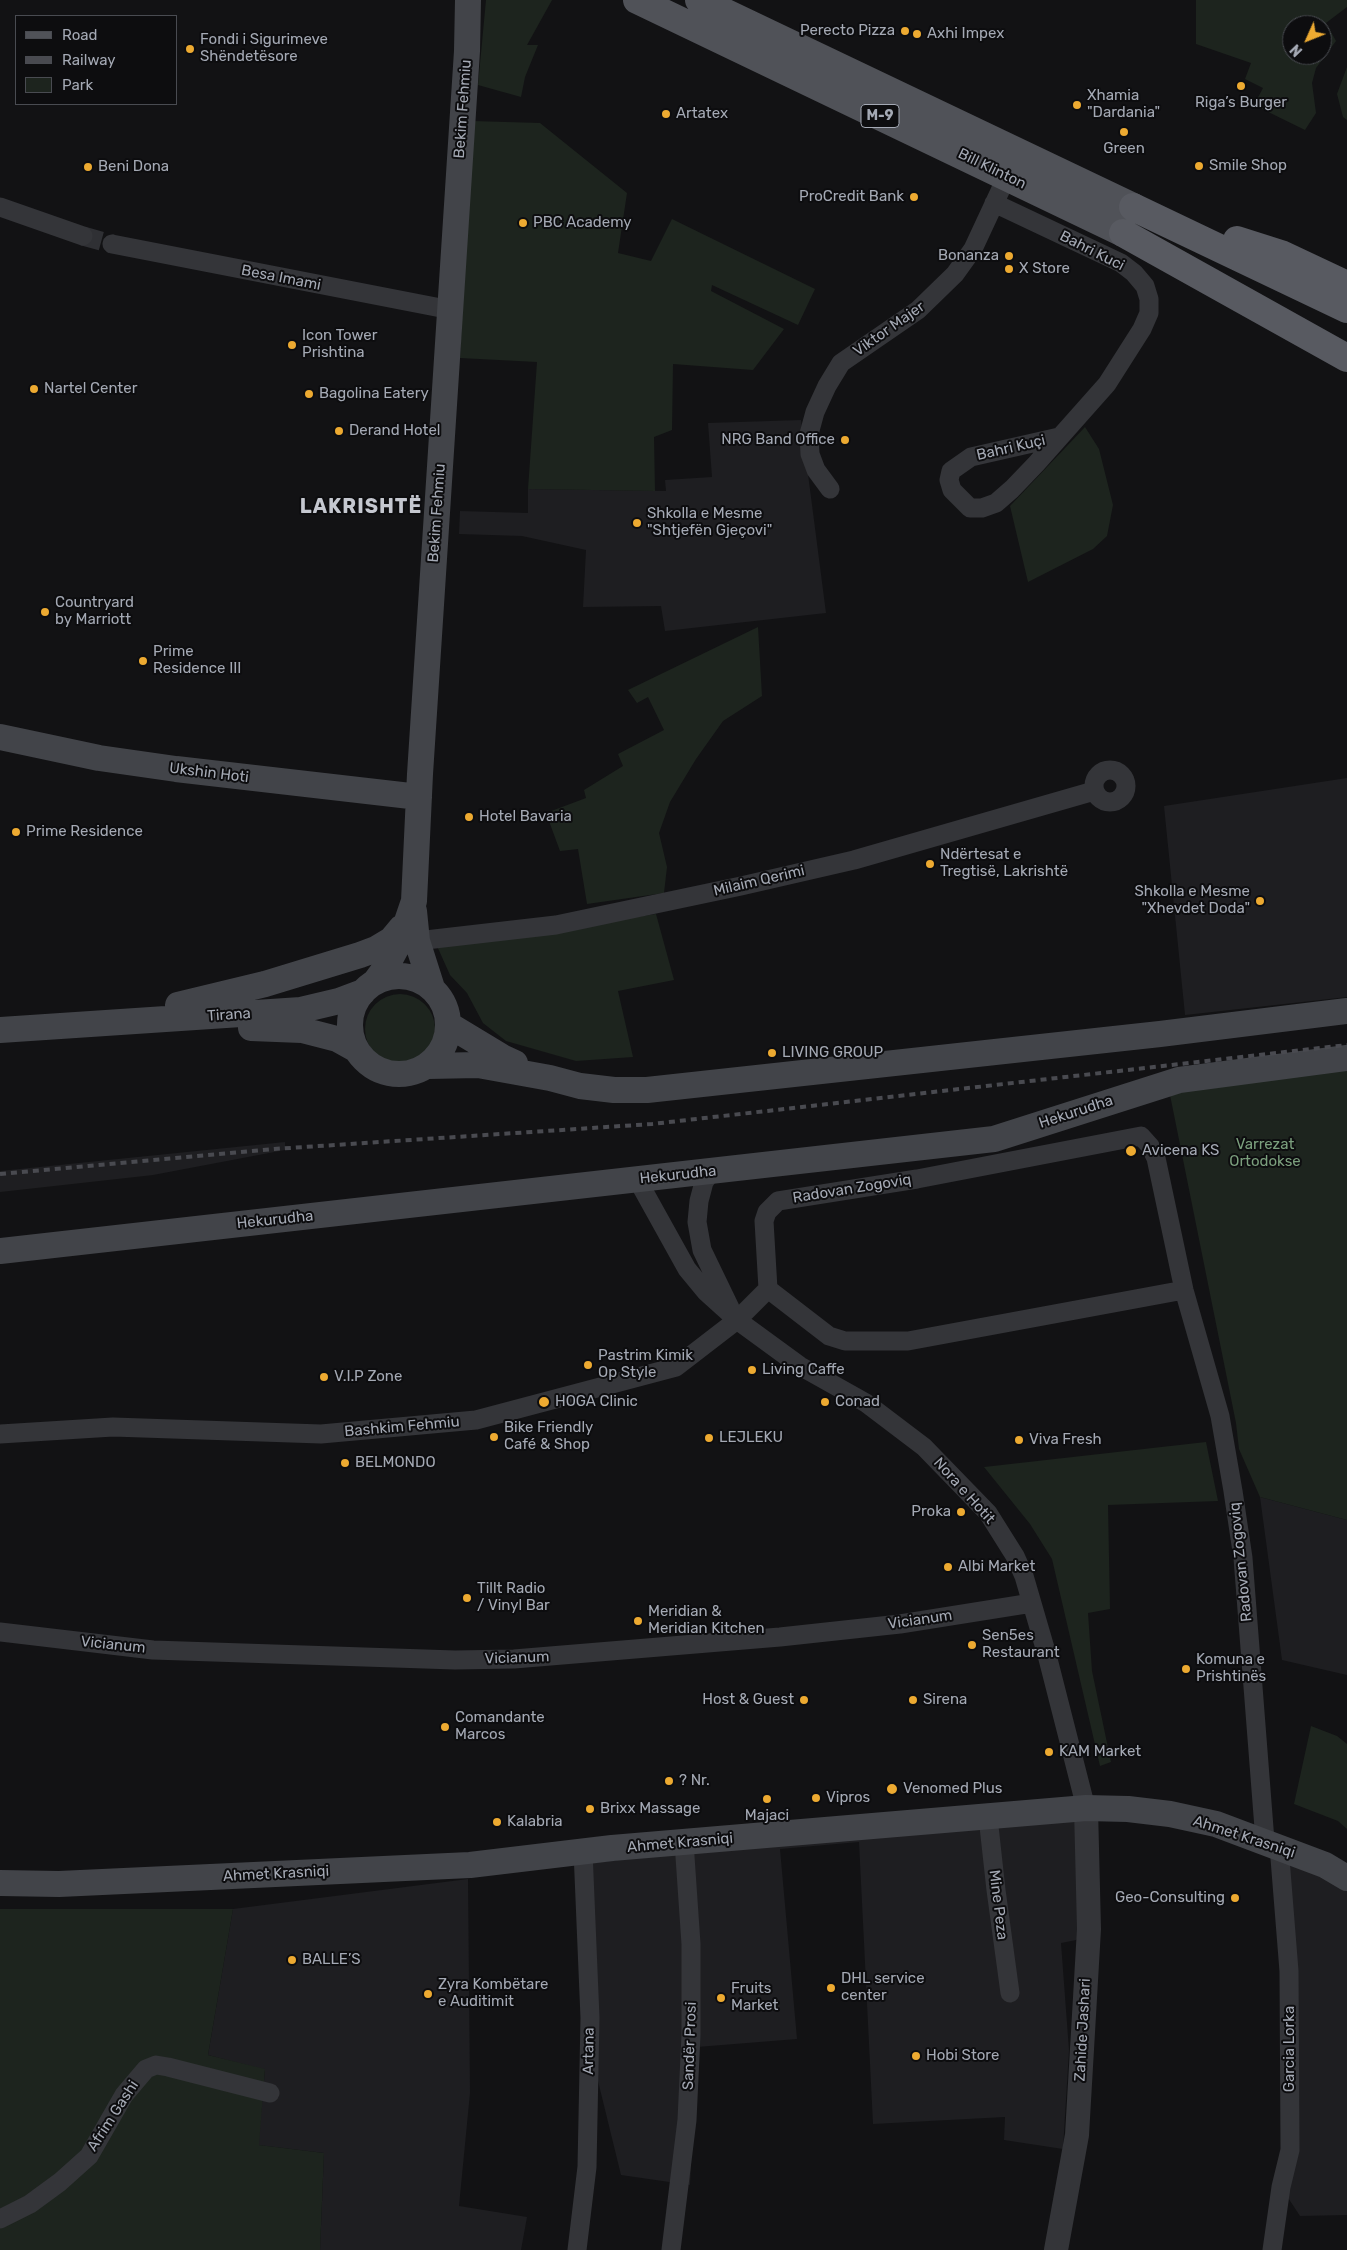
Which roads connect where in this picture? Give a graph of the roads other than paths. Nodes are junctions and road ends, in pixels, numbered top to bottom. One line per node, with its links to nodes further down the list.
1 (468, 0): 13 (main road, Bekim Fehmiu)
2 (637, 0): 4 (main road, Bill Klinton / M-9)
3 (700, 0): 7 (main road, Bill Klinton / M-9)
4 (1008, 176): 5 (street, Viktor Majer); 8 (main road, Bill Klinton / M-9)
5 (994, 203): 15 (street, Bahri Kuci); 19 (street, Viktor Majer)
6 (0, 207): 9 (street)
7 (1133, 207): 11 (highway); 12 (highway); 14 (highway, Bill Klinton / M-9)
8 (1123, 233): 16 (highway, Bill Klinton / M-9); 17 (highway)
9 (83, 236)
10 (112, 244): 13 (street, Besa Imami)
11 (1347, 267)
12 (1347, 285)
13 (450, 308): 22 (main road, Bekim Fehmiu)
14 (1347, 309)
15 (1142, 329): 18 (street, Bahri Kuçi)
16 (1347, 338)
17 (1347, 358)
18 (1059, 437): 18 (street, Bahri Kuçi)
19 (830, 489)
20 (0, 737): 22 (main road, Ukshin Hoti)
21 (1094, 791): 24 (street, Milaim Qerimi)
22 (419, 796): 23 (main road, Bekim Fehmiu)
23 (413, 906): 24 (main road, Bekim Fehmiu); 25 (main road, Bekim Fehmiu); 28 (main road)
24 (416, 942): 26 (main road, Bekim Fehmiu)
25 (369, 987): 26 (main road); 28 (main road, Tirana); 31 (main road)
26 (432, 988): 29 (main road)
27 (1347, 1011): 34 (main road)
28 (93, 1024): 30 (main road, Tirana); 31 (main road, Tirana)
29 (449, 1025): 33 (main road); 34 (main road)
30 (0, 1030)
31 (355, 1049): 33 (main road)
32 (1347, 1058): 35 (main road, Hekurudha)
33 (428, 1066): 34 (main road)
34 (550, 1078)
35 (711, 1172): 36 (main road, Hekurudha); 40 (street, Nora e Hotit)
36 (636, 1179): 37 (main road, Hekurudha); 40 (street, Nora e Hotit)
37 (0, 1251)
38 (768, 1289): 39 (street); 39 (street, Radovan Zogoviq); 40 (street, Bashkim Fehmiu)
39 (1184, 1290): 47 (street, Radovan Zogoviq)
40 (737, 1320): 41 (street, Bashkim Fehmiu); 42 (street, Nora e Hotit)
41 (0, 1434)
42 (1032, 1603): 43 (street, Vicianum); 44 (street, Nora e Hotit)
43 (0, 1632)
44 (1086, 1808): 45 (main road, Ahmet Krasniqi); 47 (main road, Ahmet Krasniqi); 56 (street, Zahide Jashari)
45 (988, 1817): 46 (main road, Ahmet Krasniqi); 51 (street, Mine Peza)
46 (684, 1842): 48 (main road, Ahmet Krasniqi); 55 (street, Sandër Prosi)
47 (1272, 1844): 49 (main road, Ahmet Krasniqi); 57 (street, Garcia Lorka)
48 (583, 1851): 50 (main road, Ahmet Krasniqi); 54 (street, Artana)
49 (1347, 1878)
50 (0, 1883)
51 (1010, 1993)
52 (270, 2093): 53 (street, Afrim Gashi)
53 (0, 2219)
54 (577, 2250)
55 (671, 2250)
56 (1056, 2250)
57 (1272, 2250)

